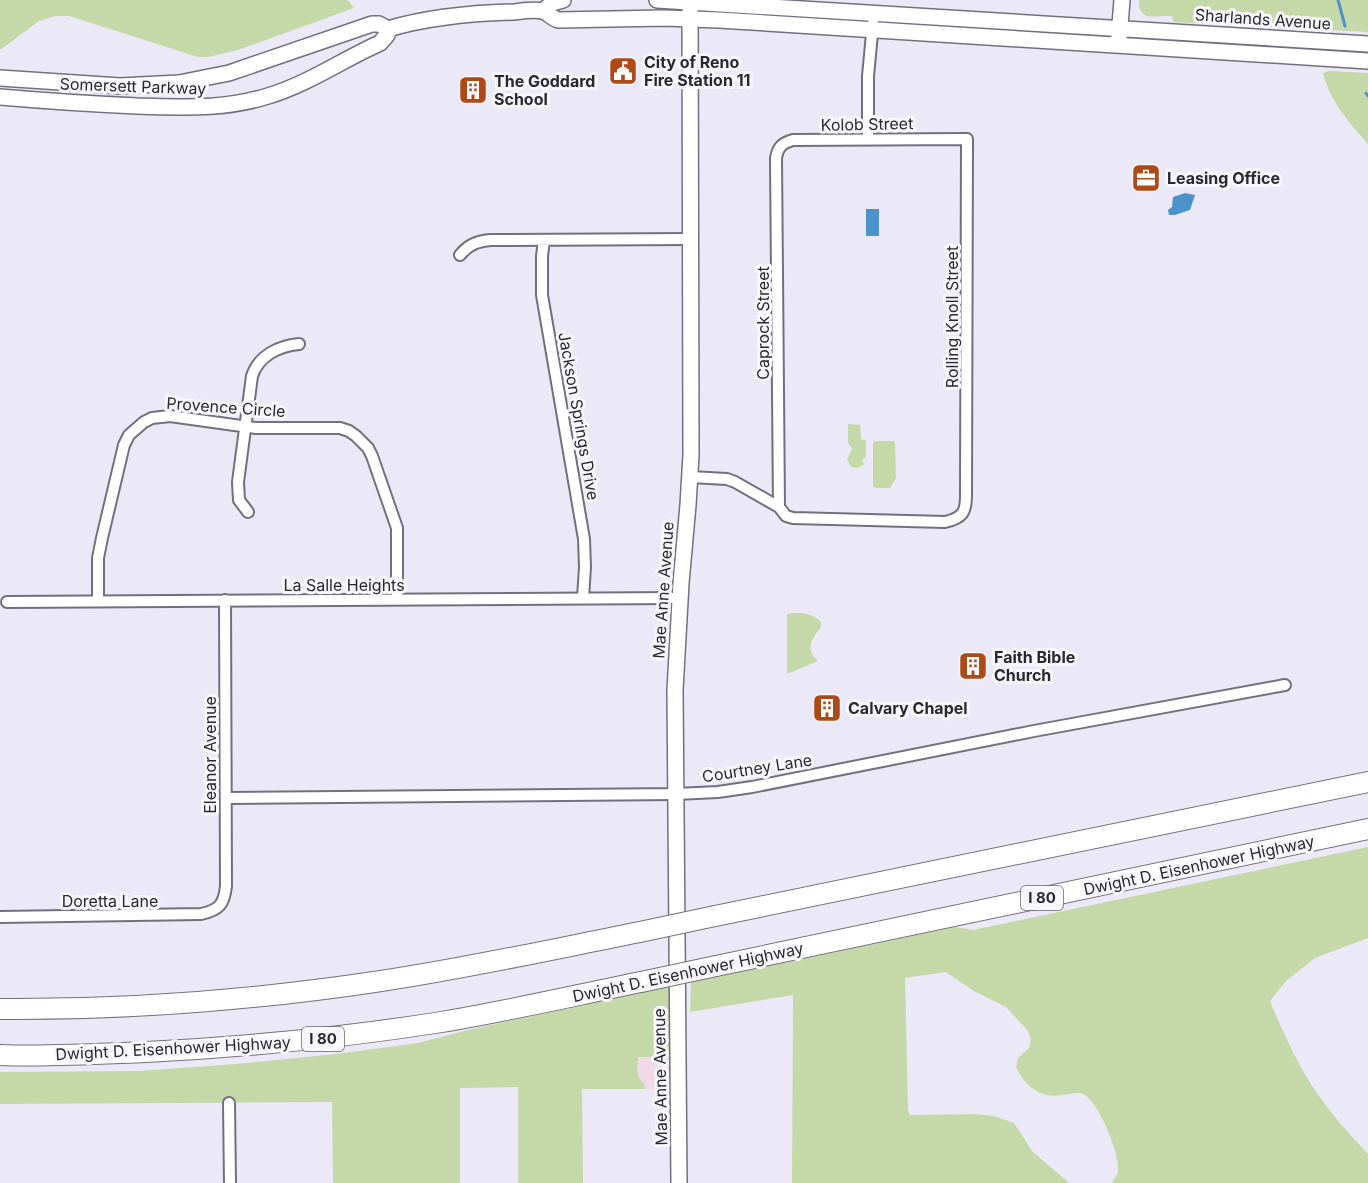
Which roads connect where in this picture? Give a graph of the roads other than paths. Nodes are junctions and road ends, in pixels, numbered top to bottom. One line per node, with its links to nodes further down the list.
1 (563, 0): 5 (main road, Somersett Parkway)
2 (657, 0): 4 (main road)
3 (1122, 0): 8 (main road)
4 (690, 1): 6 (main road, Sharlands Avenue); 7 (main road, Mae Anne Avenue)
5 (543, 5): 7 (main road, Somersett Parkway); 9 (main road, Somersett Parkway)
6 (874, 13): 8 (main road, Sharlands Avenue); 10 (street)
7 (690, 20): 10 (main road); 19 (main road, Mae Anne Avenue)
8 (1119, 28): 11 (main road, Sharlands Avenue); 12 (main road)
9 (388, 29): 14 (main road, Somersett Parkway); 15 (main road, Somersett Parkway)
10 (872, 30): 12 (main road); 16 (street)
11 (1368, 44)
12 (1119, 46): 13 (main road)
13 (1368, 61)
14 (0, 78)
15 (0, 97)
16 (868, 139): 17 (street, Kolob Street); 18 (street, Kolob Street)
17 (950, 139): 25 (street, Rolling Knoll Street)
18 (784, 142): 25 (street, Caprock Street)
19 (690, 239): 20 (street); 24 (main road, Mae Anne Avenue)
20 (544, 240): 21 (street); 27 (street, Jackson Springs Drive)
21 (460, 255)
22 (299, 344): 23 (street)
23 (245, 427): 26 (street); 29 (street, Provence Circle); 31 (street, Provence Circle)
24 (690, 477): 25 (street); 28 (main road, Mae Anne Avenue)
25 (779, 507)
26 (248, 512)
27 (583, 598): 28 (street, La Salle Heights); 29 (street, La Salle Heights)
28 (680, 598): 35 (main road, Mae Anne Avenue)
29 (397, 599): 30 (street, La Salle Heights)
30 (225, 600): 31 (street, La Salle Heights); 36 (street, Eleanor Avenue)
31 (98, 601): 32 (street, La Salle Heights)
32 (8, 602)
33 (1285, 685): 35 (street, Courtney Lane)
34 (1368, 782): 40 (highway, bridge)
35 (676, 794): 36 (street, Courtney Lane); 44 (main road, Mae Anne Avenue)
36 (226, 798): 38 (street, Eleanor Avenue)
37 (1368, 829): 41 (highway, Dwight D. Eisenhower Highway / I 80, bridge)
38 (219, 907): 39 (street, Doretta Lane)
39 (0, 916)
40 (0, 1009)
41 (0, 1055)
42 (229, 1103): 43 (street)
43 (230, 1183)
44 (679, 1183)

